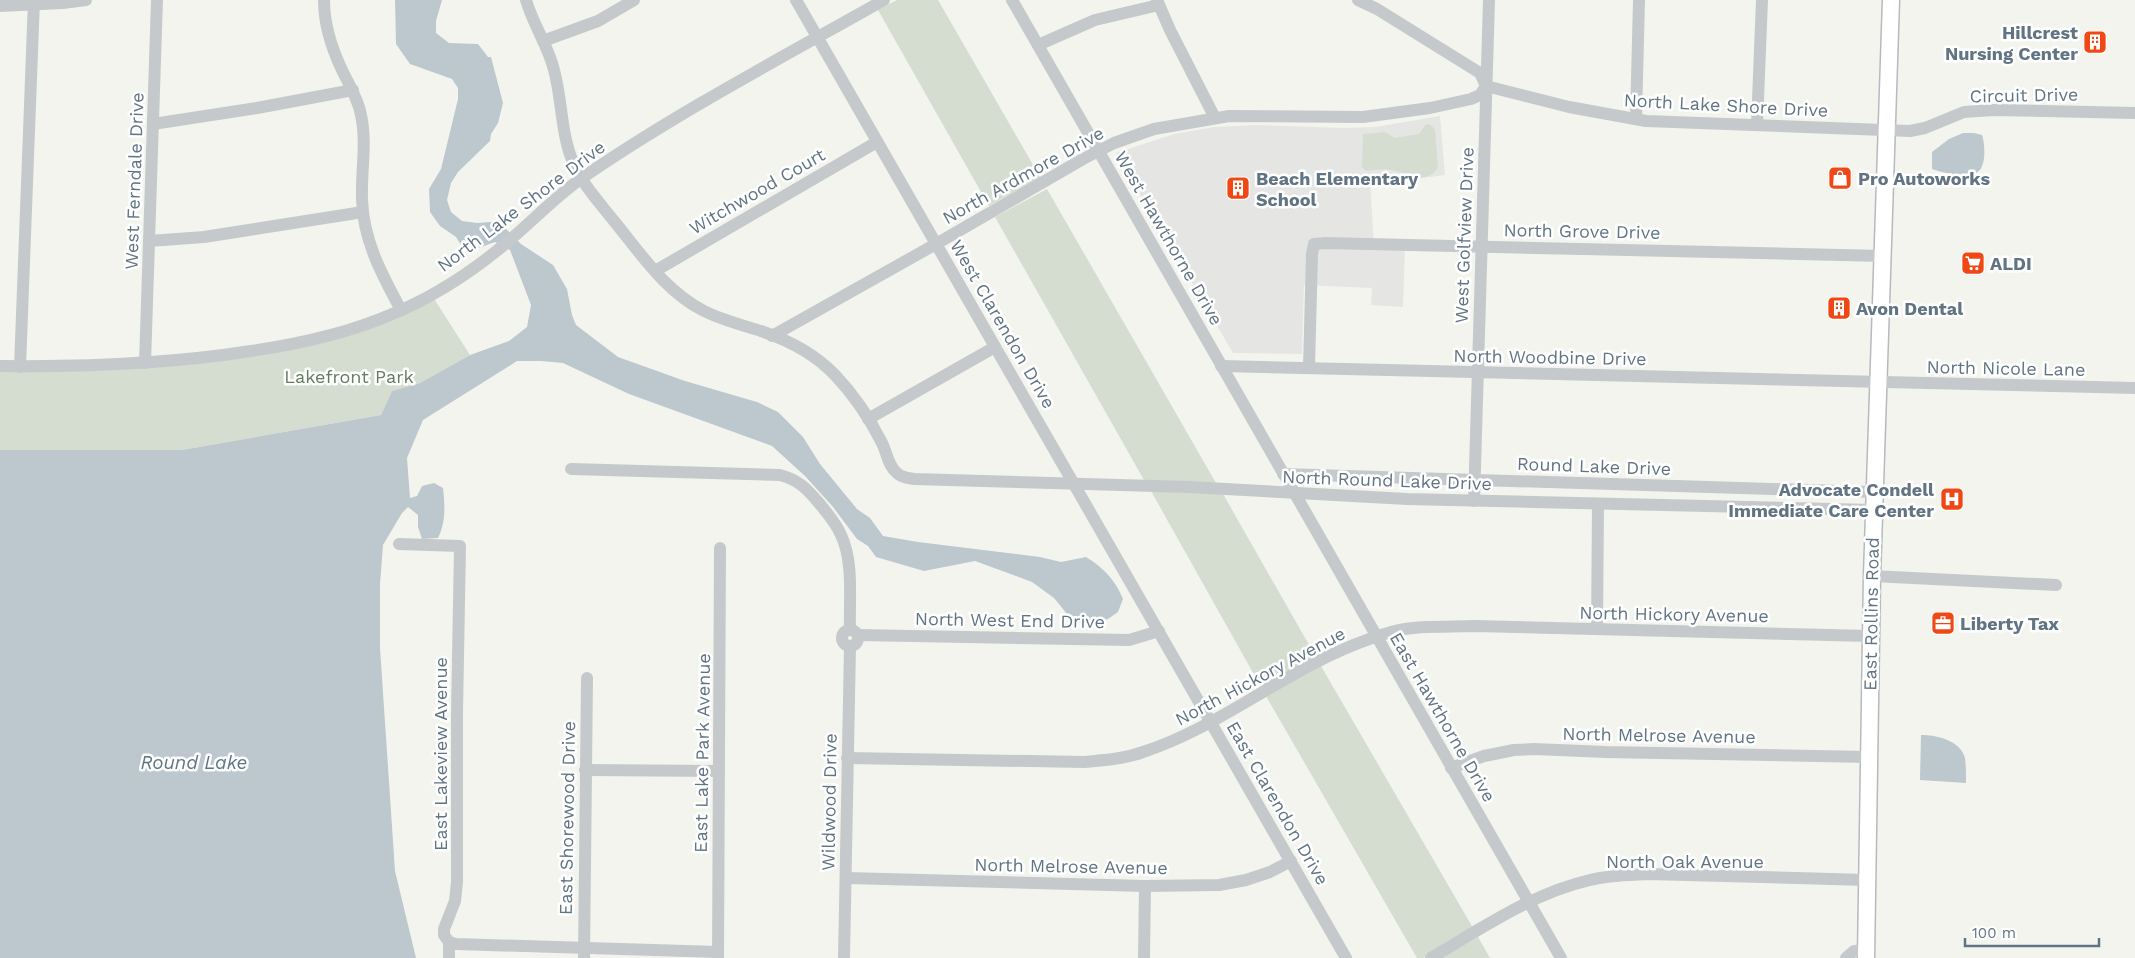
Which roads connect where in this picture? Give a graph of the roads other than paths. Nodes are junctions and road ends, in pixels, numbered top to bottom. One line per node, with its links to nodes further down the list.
1 (86, 0): 15 (street)
2 (157, 0): 25 (street, West Ferndale Drive)
3 (324, 0): 21 (street)
4 (526, 0): 18 (street)
5 (634, 0): 18 (street)
6 (796, 0): 17 (street, West Clarendon Drive)
7 (884, 0): 17 (street, North Lake Shore Drive)
8 (1012, 0): 19 (street, West Hawthorne Drive)
9 (1358, 0): 20 (street)
10 (1489, 0): 20 (street, West Golfview Drive)
11 (1639, 0): 24 (street)
12 (1762, 0): 26 (street)
13 (1891, 0): 27 (main road, East Rollins Road)
14 (1158, 2): 19 (street); 23 (street)
15 (34, 3): 16 (street); 43 (street)
16 (0, 6)
17 (817, 38): 28 (street, West Clarendon Drive); 30 (street, North Lake Shore Drive)
18 (543, 41): 30 (street)
19 (1038, 45): 29 (street, West Hawthorne Drive)
20 (1486, 86): 23 (street, North Ardmore Drive); 24 (street, North Lake Shore Drive); 34 (street, West Golfview Drive)
21 (353, 90): 25 (street); 31 (street)
22 (2135, 113): 27 (street, Circuit Drive)
23 (1216, 118): 29 (street, North Ardmore Drive)
24 (1636, 119): 26 (street, North Lake Shore Drive)
25 (153, 124): 32 (street, West Ferndale Drive)
26 (1757, 125): 27 (street, North Lake Shore Drive)
27 (1886, 130): 35 (main road, East Rollins Road)
28 (877, 142): 33 (street, West Clarendon Drive); 36 (street, Witchwood Court)
29 (1098, 151): 33 (street, North Ardmore Drive); 42 (street, West Hawthorne Drive)
30 (582, 179): 36 (street); 37 (street, North Lake Shore Drive)
31 (363, 212): 32 (street); 37 (street)
32 (149, 241): 40 (street, West Ferndale Drive)
33 (936, 244): 38 (street, North Ardmore Drive); 39 (street, West Clarendon Drive)
34 (1482, 246): 35 (street, North Grove Drive); 44 (street, North Grove Drive); 45 (street, West Golfview Drive)
35 (1882, 256): 46 (main road, East Rollins Road)
36 (655, 271): 38 (street)
37 (401, 310): 40 (street, North Lake Shore Drive)
38 (772, 336): 48 (street)
39 (996, 347): 48 (street); 52 (street, West Clarendon Drive)
40 (145, 363): 43 (street, North Lake Shore Drive)
41 (0, 366): 43 (street, North Lake Shore Drive)
42 (1221, 366): 44 (street, North Woodbine Drive); 50 (street, West Hawthorne Drive)
43 (20, 367)
44 (1309, 367): 45 (street, North Woodbine Drive)
45 (1478, 373): 46 (street, North Woodbine Drive); 51 (street, West Golfview Drive)
46 (1877, 383): 47 (street, North Nicole Lane); 53 (main road, East Rollins Road)
47 (2135, 388)
48 (868, 419): 52 (street, North Round Lake Drive)
49 (571, 469): 64 (street, Wildwood Drive)
50 (1283, 474): 51 (street, Round Lake Drive); 54 (street, West Hawthorne Drive)
51 (1475, 480): 53 (street, Round Lake Drive); 55 (street, West Golfview Drive)
52 (1075, 484): 54 (street, North Round Lake Drive); 63 (street, East Clarendon Drive)
53 (1874, 492): 57 (main road, East Rollins Road)
54 (1294, 494): 55 (street, North Round Lake Drive); 66 (street, East Hawthorne Drive)
55 (1474, 501): 56 (street, North Round Lake Drive)
56 (1598, 504): 57 (street, North Round Lake Drive); 62 (street)
57 (1874, 510): 60 (main road, East Rollins Road)
58 (399, 544): 79 (street, East Lakeview Avenue)
59 (720, 548): 73 (street, East Lake Park Avenue)
60 (1872, 576): 61 (street); 65 (main road, East Rollins Road)
61 (2056, 585)
62 (1597, 629): 65 (street, North Hickory Avenue); 66 (street, North Hickory Avenue)
63 (1159, 631): 64 (street, North West End Drive); 68 (street, East Clarendon Drive)
64 (854, 632): 70 (street, Wildwood Drive)
65 (1870, 636): 69 (main road, East Rollins Road)
66 (1377, 638): 68 (street, North Hickory Avenue); 71 (street, East Hawthorne Drive)
67 (587, 678): 72 (street, East Shorewood Drive)
68 (1212, 722): 70 (street, North Hickory Avenue); 74 (street, East Clarendon Drive)
69 (1868, 757): 71 (street, North Melrose Avenue); 76 (main road, East Rollins Road)
70 (847, 758): 75 (street, Wildwood Drive)
71 (1451, 768): 78 (street, East Hawthorne Drive)
72 (585, 770): 73 (street); 81 (street, East Shorewood Drive)
73 (719, 771): 83 (street, East Lake Park Avenue)
74 (1291, 861): 77 (street, North Melrose Avenue); 87 (street, East Clarendon Drive)
75 (846, 878): 77 (street, North Melrose Avenue); 85 (street, Wildwood Drive)
76 (1867, 880): 78 (street, North Oak Avenue); 82 (main road, East Rollins Road)
77 (1145, 886): 86 (street)
78 (1528, 903): 88 (street, North Oak Avenue); 89 (street, East Hawthorne Drive)
79 (449, 942): 80 (street); 84 (street, East Lakeview Avenue)
80 (500, 952): 81 (street)
81 (583, 953): 83 (street)
82 (1866, 954): 90 (street)
83 (718, 955)
84 (450, 958)
85 (844, 958)
86 (1144, 958)
87 (1346, 958)
88 (1431, 958)
89 (1561, 958)
90 (1846, 958)

